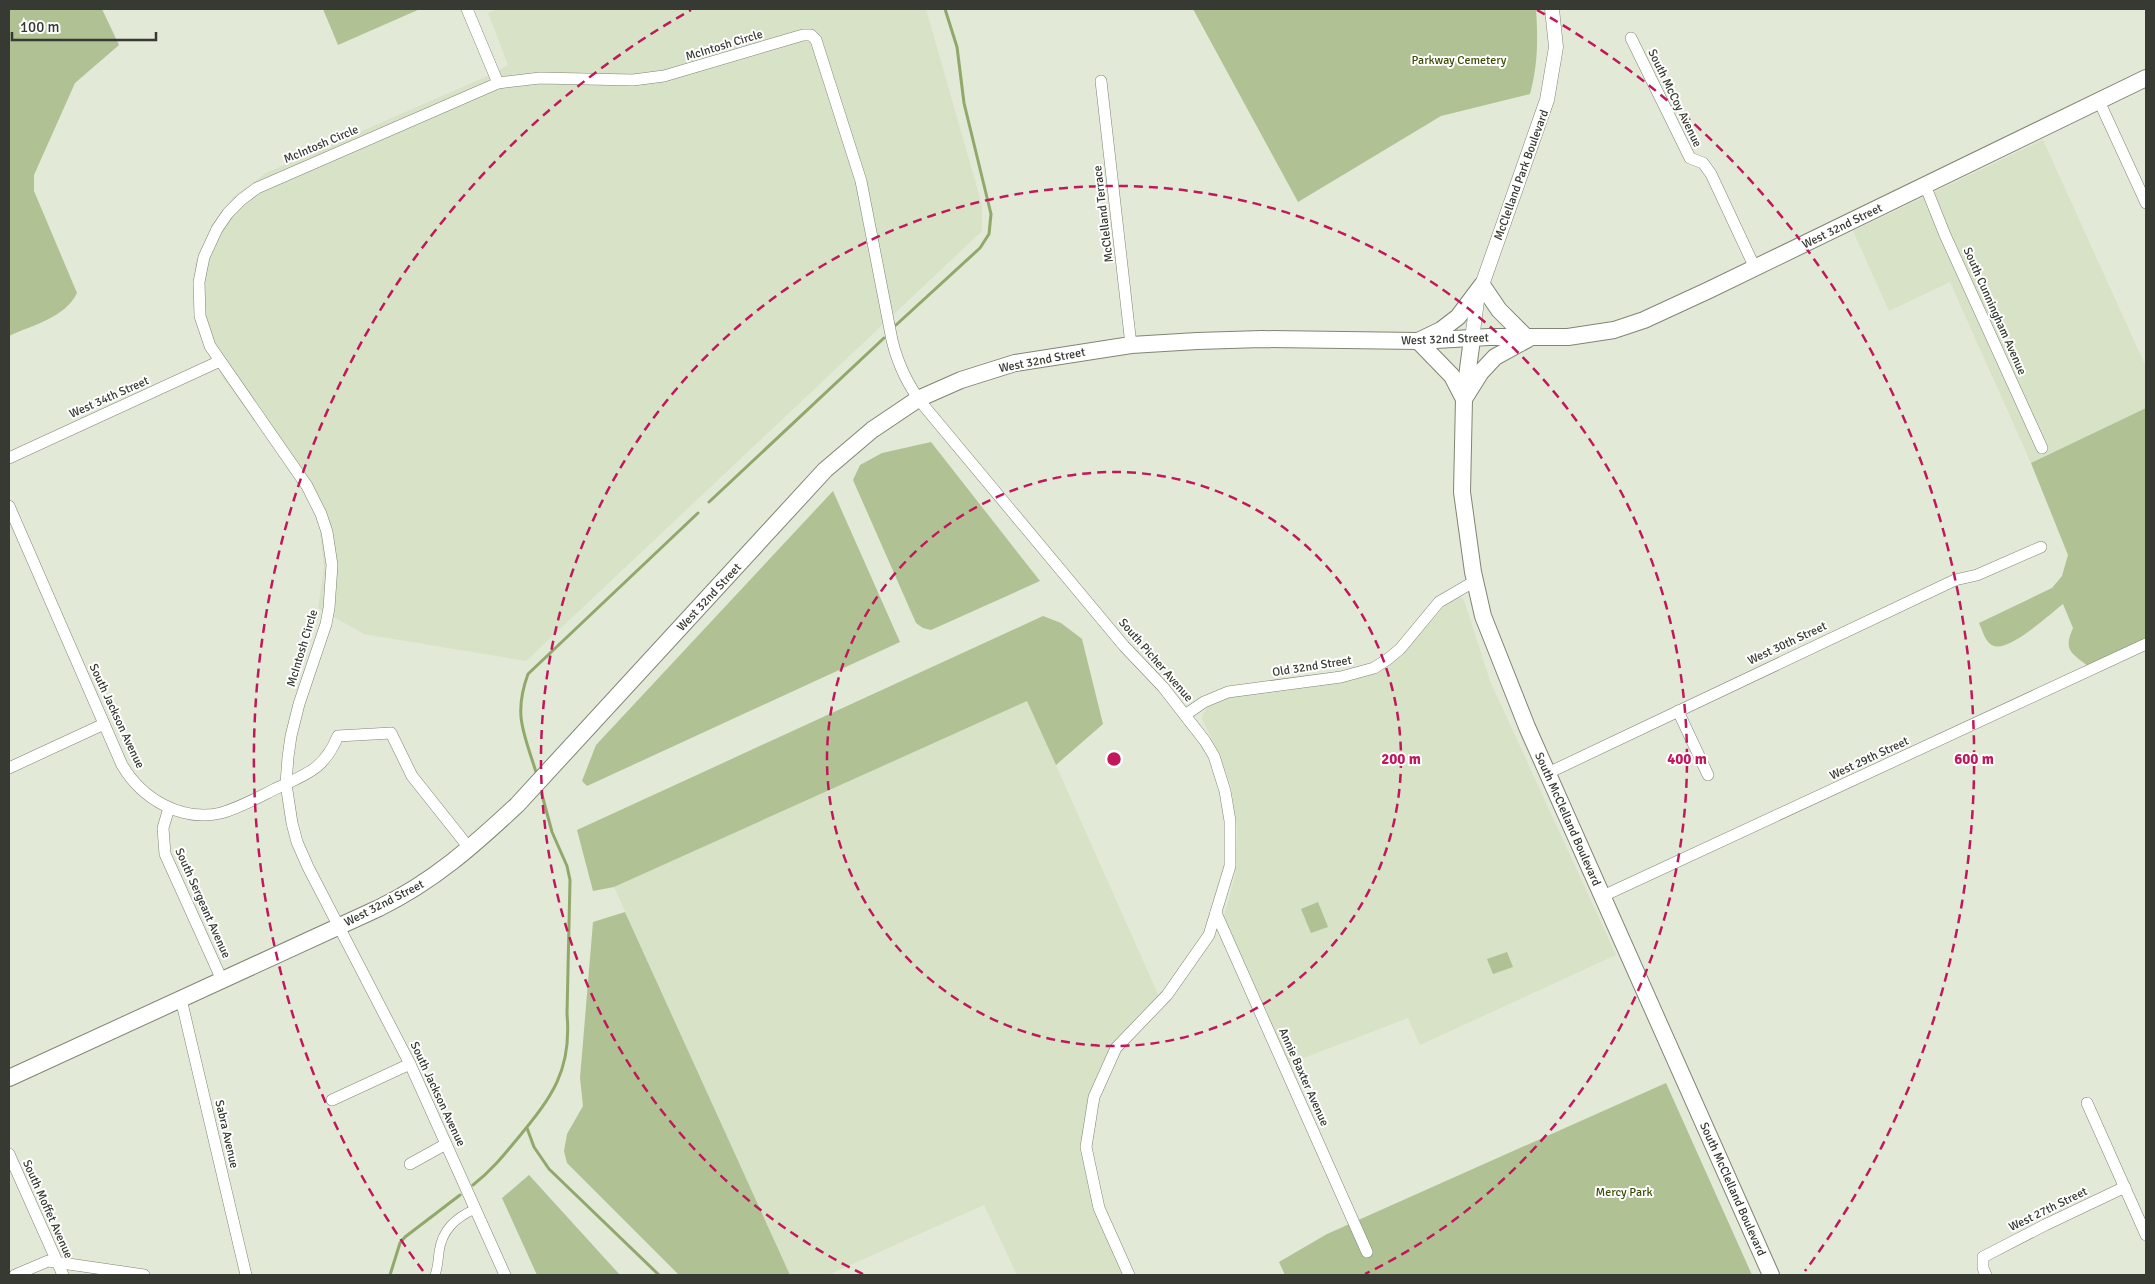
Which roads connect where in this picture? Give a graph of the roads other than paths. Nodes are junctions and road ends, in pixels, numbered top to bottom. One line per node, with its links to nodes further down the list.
1 (467, 9): 6 (street)
2 (1552, 9): 11 (street, McClelland Park Boulevard)
3 (1631, 38): 10 (street, South McCoy Avenue)
4 (2146, 78): 7 (main road, West 32nd Street)
5 (1101, 81): 15 (street, McClelland Terrace)
6 (498, 83): 16 (street, McIntosh Circle); 18 (street, McIntosh Circle)
7 (2099, 101): 8 (main road, West 32nd Street); 9 (street)
8 (1925, 185): 10 (main road, West 32nd Street); 19 (street, South Cunningham Avenue)
9 (2146, 203)
10 (1755, 268): 13 (main road, West 32nd Street)
11 (1482, 285): 12 (street, McClelland Park Boulevard); 13 (main road); 14 (main road)
12 (1472, 339): 13 (main road, West 32nd Street); 14 (main road, West 32nd Street); 17 (main road, South McClelland Boulevard)
13 (1528, 339): 17 (main road)
14 (1418, 341): 15 (main road, West 32nd Street); 17 (main road)
15 (1131, 345): 18 (main road, West 32nd Street)
16 (220, 361): 20 (street, West 34th Street); 31 (street, McIntosh Circle)
17 (1464, 399): 23 (main road, South McClelland Boulevard)
18 (918, 400): 26 (street, South Picher Avenue); 33 (main road, West 32nd Street)
19 (2042, 448)
20 (9, 458)
21 (9, 506): 27 (street, South Jackson Avenue)
22 (2042, 547): 25 (street, West 30th Street)
23 (1475, 581): 26 (street, Old 32nd Street); 29 (main road, South McClelland Boulevard)
24 (2146, 644): 34 (street, West 29th Street)
25 (1678, 711): 29 (street, West 30th Street); 30 (street)
26 (1185, 715): 35 (street, South Picher Avenue)
27 (104, 724): 28 (street); 32 (street, South Jackson Avenue)
28 (9, 768)
29 (1548, 773): 34 (main road, South McClelland Boulevard)
30 (1708, 775)
31 (286, 784): 32 (street, South Jackson Avenue); 33 (street, South Jackson Avenue); 36 (street, McIntosh Circle)
32 (169, 808): 37 (street, South Sergeant Avenue)
33 (470, 849): 36 (main road, West 32nd Street)
34 (1603, 896): 58 (main road, South McClelland Boulevard)
35 (1216, 913): 49 (street, Annie Baxter Avenue); 57 (street, South Picher Avenue)
36 (338, 927): 37 (main road, West 32nd Street); 39 (street, South Jackson Avenue)
37 (222, 980): 38 (main road, West 32nd Street)
38 (181, 999): 40 (main road, West 32nd Street); 54 (street, Sabra Avenue)
39 (410, 1064): 41 (street); 43 (street, South Jackson Avenue)
40 (9, 1078)
41 (332, 1100)
42 (2087, 1103): 46 (street)
43 (446, 1144): 45 (street); 47 (street, South Jackson Avenue)
44 (9, 1154): 50 (street, South Moffet Avenue)
45 (410, 1164)
46 (2125, 1187): 48 (street); 59 (street, West 27th Street)
47 (475, 1209): 55 (street); 56 (street, South Jackson Avenue)
48 (2146, 1235)
49 (1367, 1252)
50 (56, 1261): 51 (street); 52 (street, South Moffet Avenue); 53 (street)
51 (15, 1275)
52 (62, 1275)
53 (144, 1275)
54 (246, 1275)
55 (435, 1275)
56 (505, 1275)
57 (1129, 1275)
58 (1771, 1275)
59 (1986, 1275)

